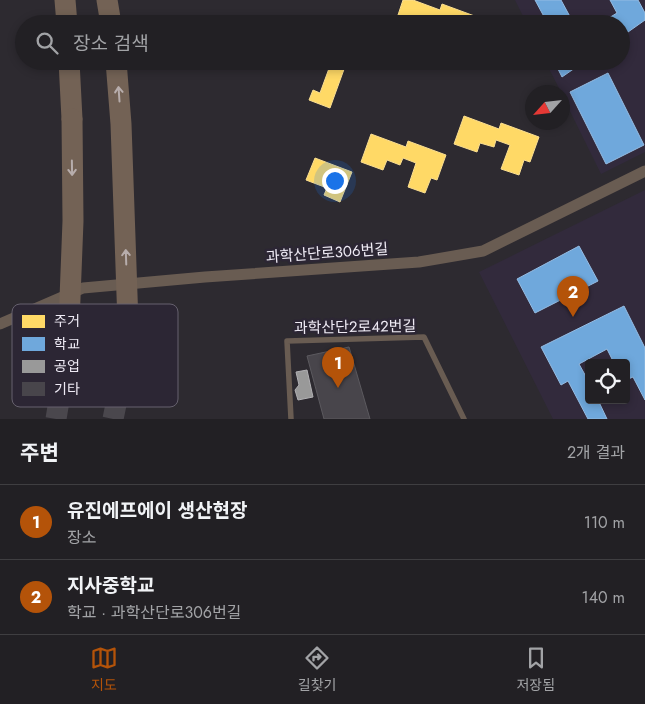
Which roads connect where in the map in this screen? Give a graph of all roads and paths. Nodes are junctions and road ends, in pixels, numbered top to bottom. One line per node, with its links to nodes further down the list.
1 (64, 0): 3 (highway)
2 (107, 0): 4 (highway)
3 (66, 15)
4 (110, 15)
5 (69, 70): 9 (highway, one-way to 9, bridge)
6 (117, 70): 10 (highway, one-way to 6, bridge)
7 (645, 171): 8 (street, 과학산단로306번길)
8 (46, 304)
9 (70, 304)
10 (127, 304)
11 (12, 319): 12 (street, 과학산단로306번길)
12 (0, 324)
13 (292, 419): 14 (lane, 과학산단2로42번길)
14 (464, 419)

